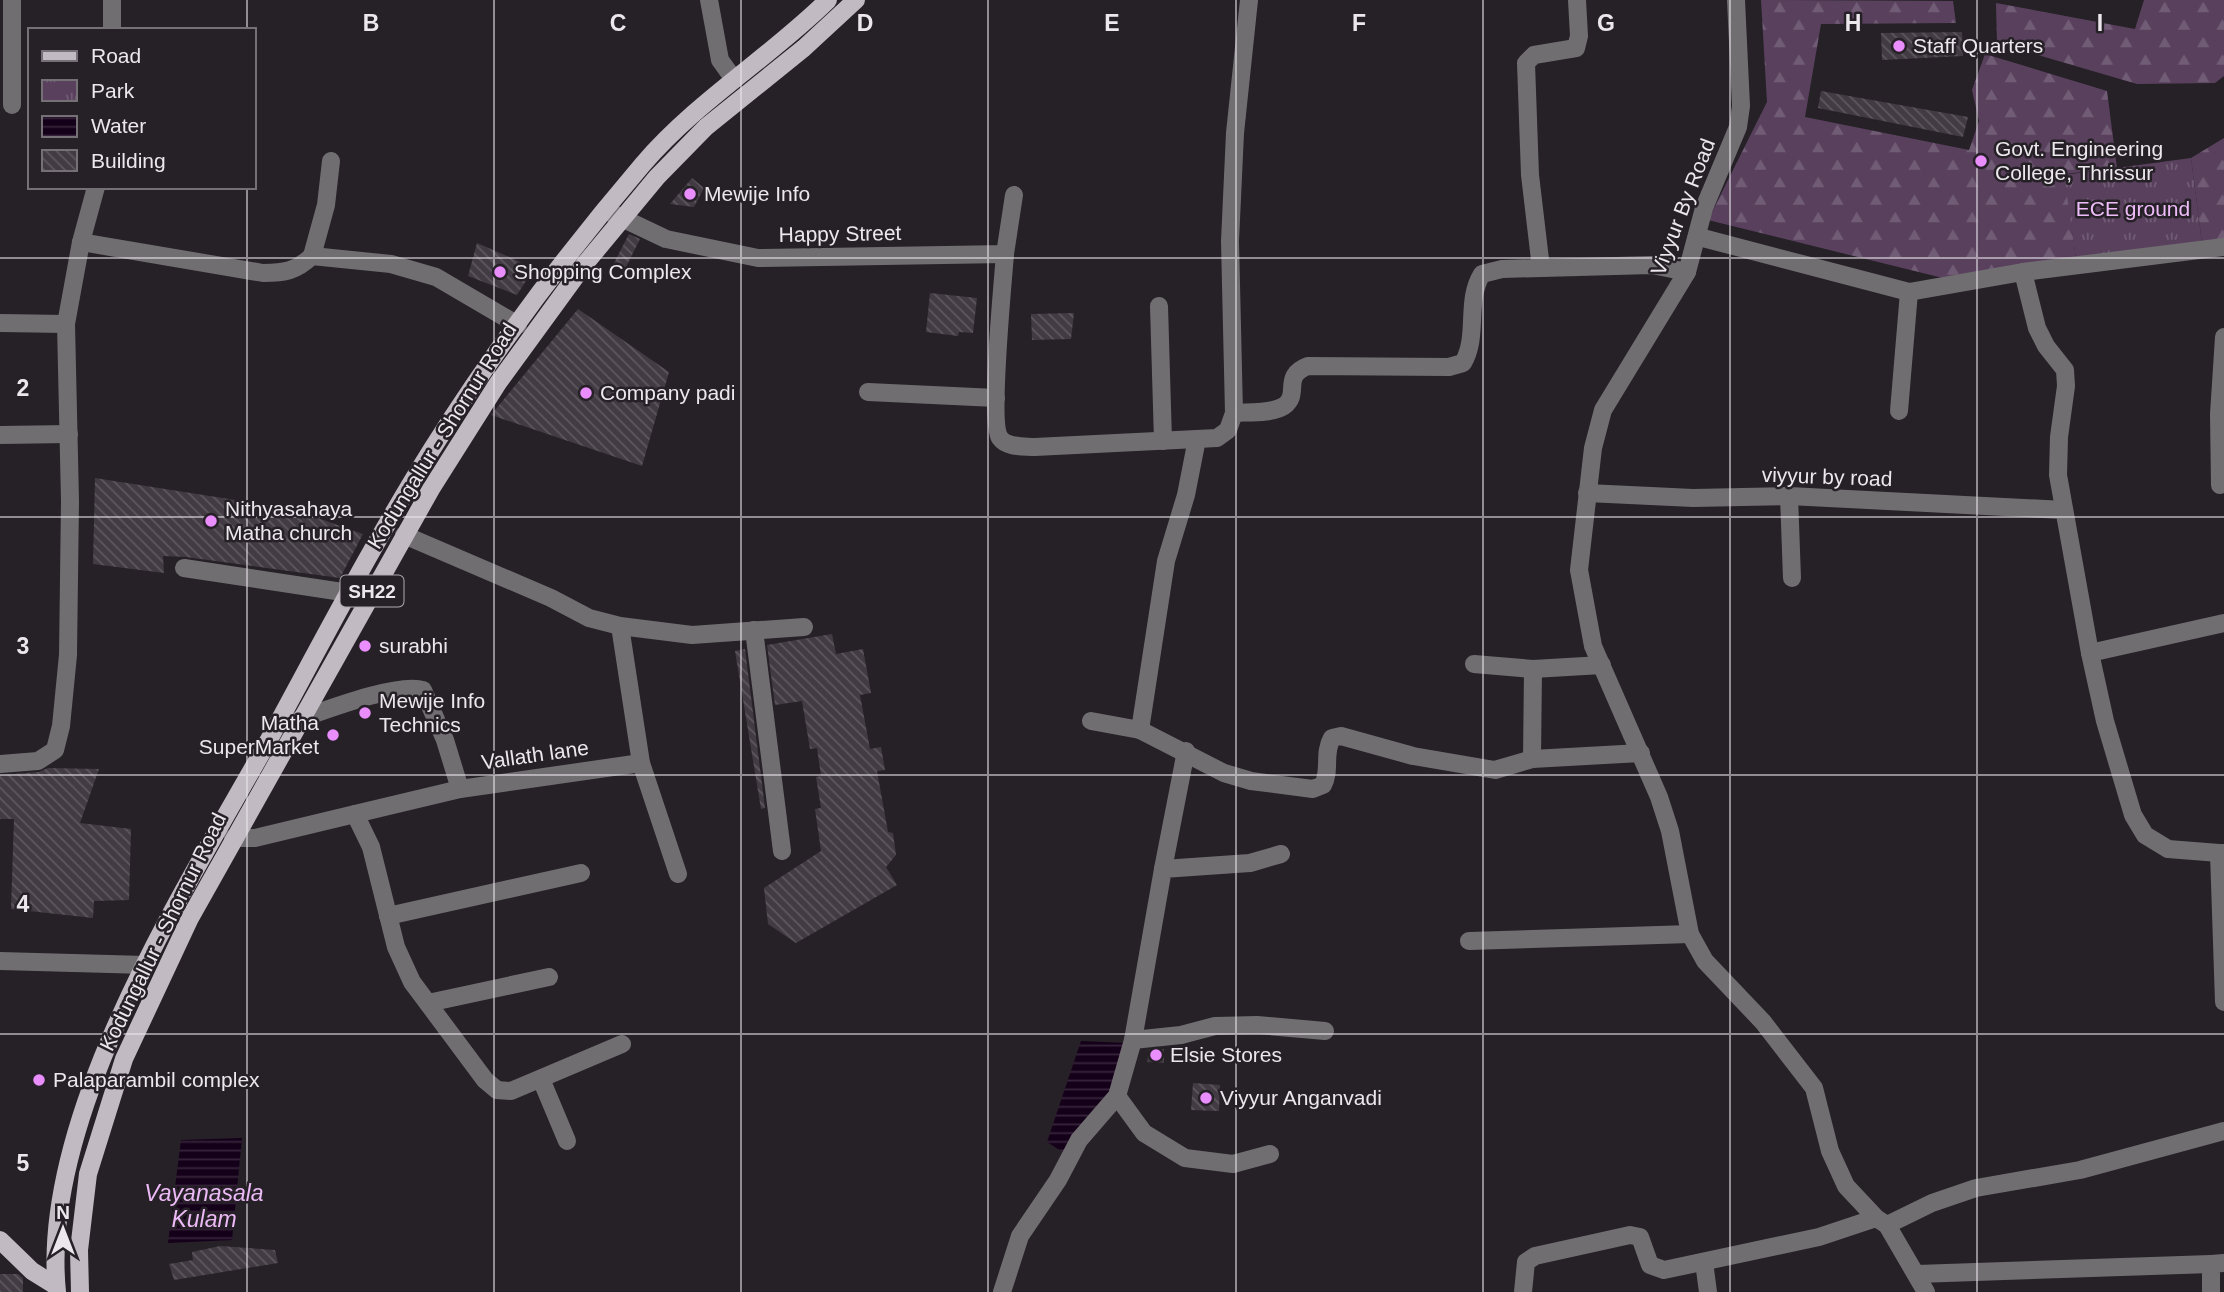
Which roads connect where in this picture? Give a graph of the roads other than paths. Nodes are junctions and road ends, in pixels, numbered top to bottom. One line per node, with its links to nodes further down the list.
1 (12, 0): 11 (street)
2 (112, 0): 9 (street)
3 (709, 0): 10 (street)
4 (828, 0): 10 (main road, Kodungallur - Shornur Road / SH22)
5 (856, 0): 16 (main road, Kodungallur - Shornur Road / SH22)
6 (1249, 0): 34 (street)
7 (1577, 0): 22 (street)
8 (1736, 0): 17 (street, Viyyur By Road)
9 (112, 28)
10 (733, 78): 15 (main road, Kodungallur - Shornur Road / SH22)
11 (14, 106)
12 (331, 162): 21 (street)
13 (95, 189): 18 (street)
14 (1014, 195): 20 (street)
15 (605, 210): 16 (street, Happy Street); 29 (main road, Kodungallur - Shornur Road / SH22)
16 (621, 220): 20 (street, Happy Street); 43 (main road, Kodungallur - Shornur Road / SH22)
17 (1699, 237): 23 (street, Viyyur By Road); 25 (street)
18 (81, 242): 21 (street); 28 (street)
19 (2224, 247): 24 (street)
20 (1005, 254): 32 (street)
21 (312, 256): 29 (street)
22 (1541, 268): 23 (street); 34 (street)
23 (1688, 272): 40 (street, Viyyur By Road)
24 (2023, 272): 25 (street); 42 (street)
25 (1909, 292): 33 (street)
26 (1159, 306): 38 (street)
27 (0, 323): 28 (street)
28 (66, 324): 35 (street)
29 (518, 325): 46 (main road, Kodungallur - Shornur Road / SH22)
30 (2224, 337): 39 (street)
31 (868, 392): 32 (street)
32 (996, 398): 38 (street)
33 (1899, 411)
34 (1234, 412): 37 (street)
35 (69, 434): 36 (street); 62 (street)
36 (0, 435)
37 (1197, 439): 38 (street); 57 (street)
38 (1163, 441)
39 (2220, 485)
40 (1587, 493): 41 (street, viyyur by road); 53 (street, Viyyur By Road)
41 (1789, 496): 42 (street, viyyur by road); 45 (street)
42 (2064, 510): 51 (street)
43 (404, 535): 48 (street); 55 (main road, Kodungallur - Shornur Road / SH22)
44 (184, 568): 46 (street)
45 (1792, 578)
46 (349, 593): 76 (main road, Kodungallur - Shornur Road / SH22)
47 (2224, 623): 51 (street)
48 (620, 626): 50 (street); 61 (street)
49 (804, 627): 50 (street)
50 (754, 630): 66 (street)
51 (2090, 653): 67 (street)
52 (1474, 664): 54 (street)
53 (1602, 665): 54 (street); 59 (street, Viyyur By Road)
54 (1533, 668): 60 (street)
55 (299, 719): 63 (street, Vallath lane); 65 (main road, Kodungallur - Shornur Road / SH22)
56 (1091, 721): 57 (street)
57 (1140, 730): 58 (street)
58 (1186, 751): 60 (street); 69 (street)
59 (1641, 753): 60 (street); 73 (street, Viyyur By Road)
60 (1532, 759)
61 (641, 763): 63 (street, Vallath lane); 71 (street)
62 (0, 764)
63 (460, 789): 64 (street)
64 (355, 814): 65 (street); 72 (street)
65 (233, 838): 93 (main road, Kodungallur - Shornur Road / SH22)
66 (782, 851)
67 (2222, 853): 78 (street)
68 (1281, 854): 69 (street)
69 (1163, 869): 81 (street)
70 (581, 873): 72 (street)
71 (678, 874)
72 (388, 916): 79 (street)
73 (1690, 934): 74 (street); 88 (street)
74 (1469, 941)
75 (0, 961): 76 (street)
76 (146, 965): 94 (main road, Kodungallur - Shornur Road / SH22)
77 (549, 977): 79 (street)
78 (2224, 1002)
79 (428, 1003): 83 (street)
80 (1325, 1031): 81 (street)
81 (1133, 1040): 84 (street)
82 (622, 1044): 83 (street)
83 (541, 1079): 86 (street)
84 (1117, 1096): 87 (street); 95 (street)
85 (2224, 1131): 88 (street)
86 (567, 1141)
87 (1270, 1154)
88 (1882, 1221): 90 (street); 92 (street)
89 (0, 1240): 94 (main road)
90 (1704, 1262): 96 (street); 97 (street)
91 (2218, 1263): 92 (street); 99 (street)
92 (1917, 1274): 98 (street)
93 (80, 1288): 94 (main road)
94 (56, 1289)
95 (1002, 1292)
96 (1522, 1292)
97 (1707, 1292)
98 (1926, 1292)
99 (2211, 1292)

